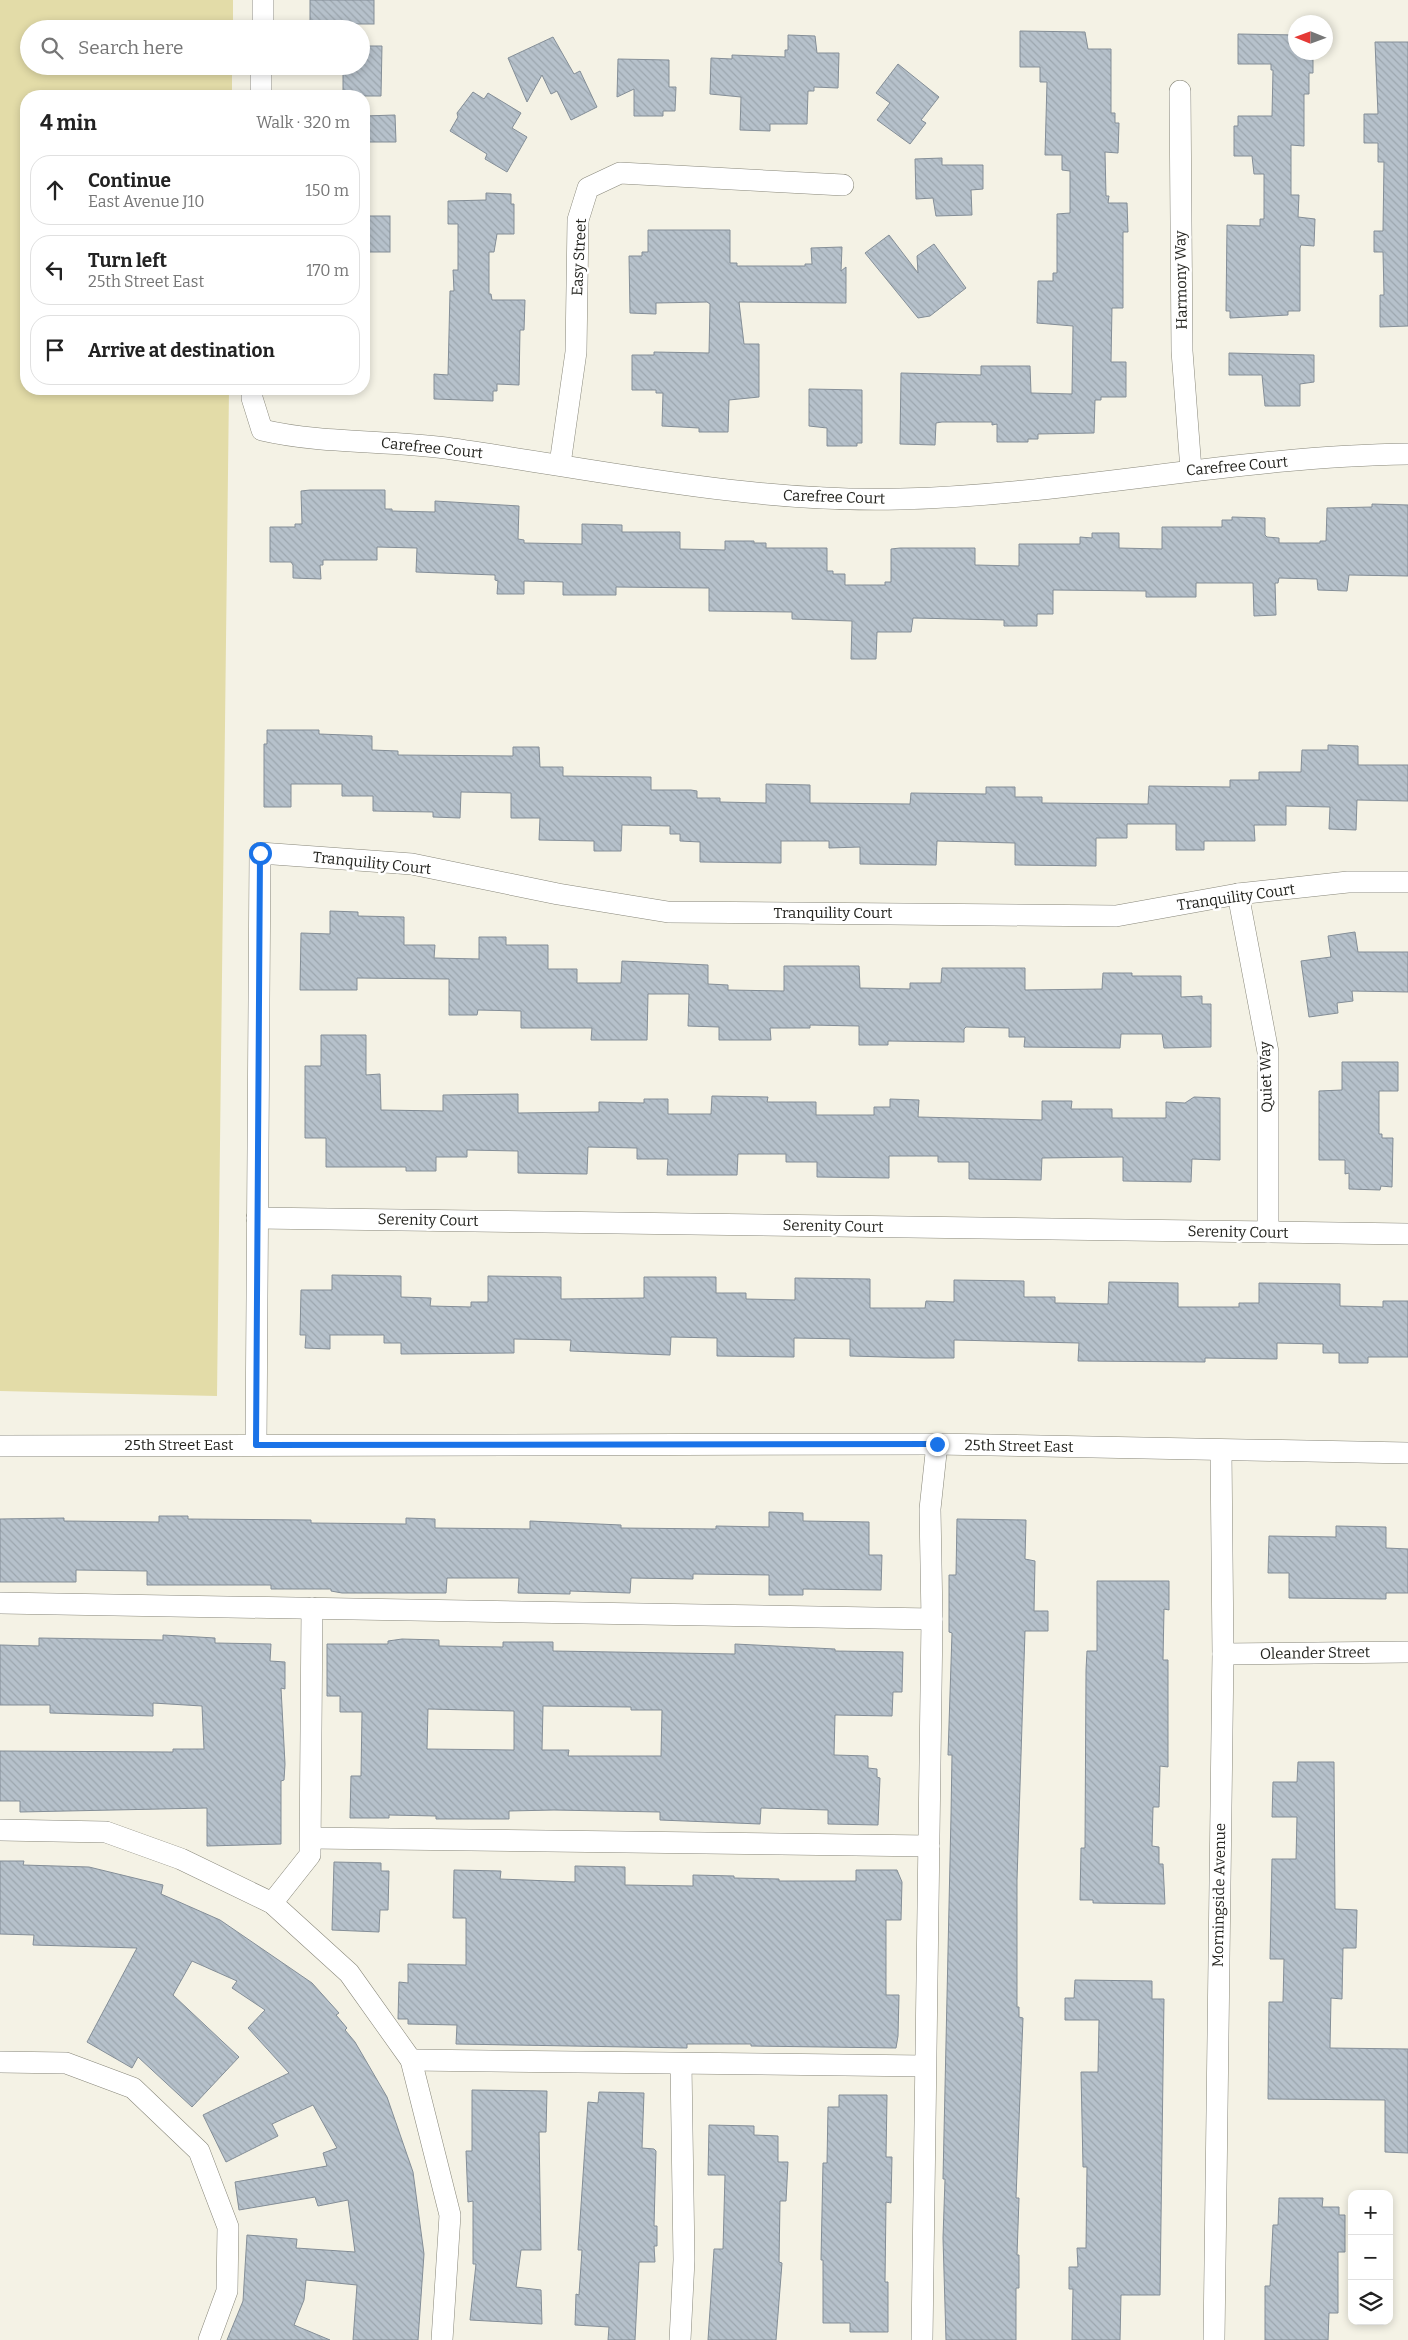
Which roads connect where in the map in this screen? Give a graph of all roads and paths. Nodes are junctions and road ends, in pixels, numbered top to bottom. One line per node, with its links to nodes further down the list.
1 (263, 0): 2 (street)
2 (262, 20)
3 (262, 75): 4 (street)
4 (261, 90)
5 (1180, 91): 10 (street, Harmony Way)
6 (843, 186): 9 (street, Easy Street)
7 (252, 395): 9 (street, Carefree Court)
8 (1408, 454): 10 (street, Carefree Court)
9 (560, 464): 10 (street, Carefree Court)
10 (1191, 470)
11 (1408, 882): 12 (street, Tranquility Court)
12 (1238, 894): 13 (street, Tranquility Court); 14 (street, Quiet Way)
13 (257, 1218): 14 (street, Serenity Court); 17 (street)
14 (1268, 1232): 15 (street, Serenity Court)
15 (1408, 1234)
16 (937, 1444): 17 (street, 25th Street East); 19 (street, 25th Street East); 23 (street)
17 (256, 1445): 18 (street, 25th Street East)
18 (0, 1446)
19 (1221, 1450): 20 (street, 25th Street East); 25 (street, Morningside Avenue)
20 (1408, 1453)
21 (0, 1603): 22 (street)
22 (312, 1608): 23 (street); 27 (street)
23 (932, 1619): 28 (street)
24 (1408, 1652): 25 (street, Oleander Street)
25 (1222, 1654): 38 (street, Morningside Avenue)
26 (0, 1830): 29 (street)
27 (311, 1838): 28 (street); 29 (street)
28 (929, 1846): 33 (street)
29 (272, 1903): 30 (street)
30 (411, 2060): 32 (street); 35 (street)
31 (0, 2062): 34 (street)
32 (681, 2064): 33 (street); 36 (street)
33 (925, 2066): 37 (street)
34 (209, 2340)
35 (442, 2340)
36 (680, 2340)
37 (922, 2340)
38 (1214, 2340)

